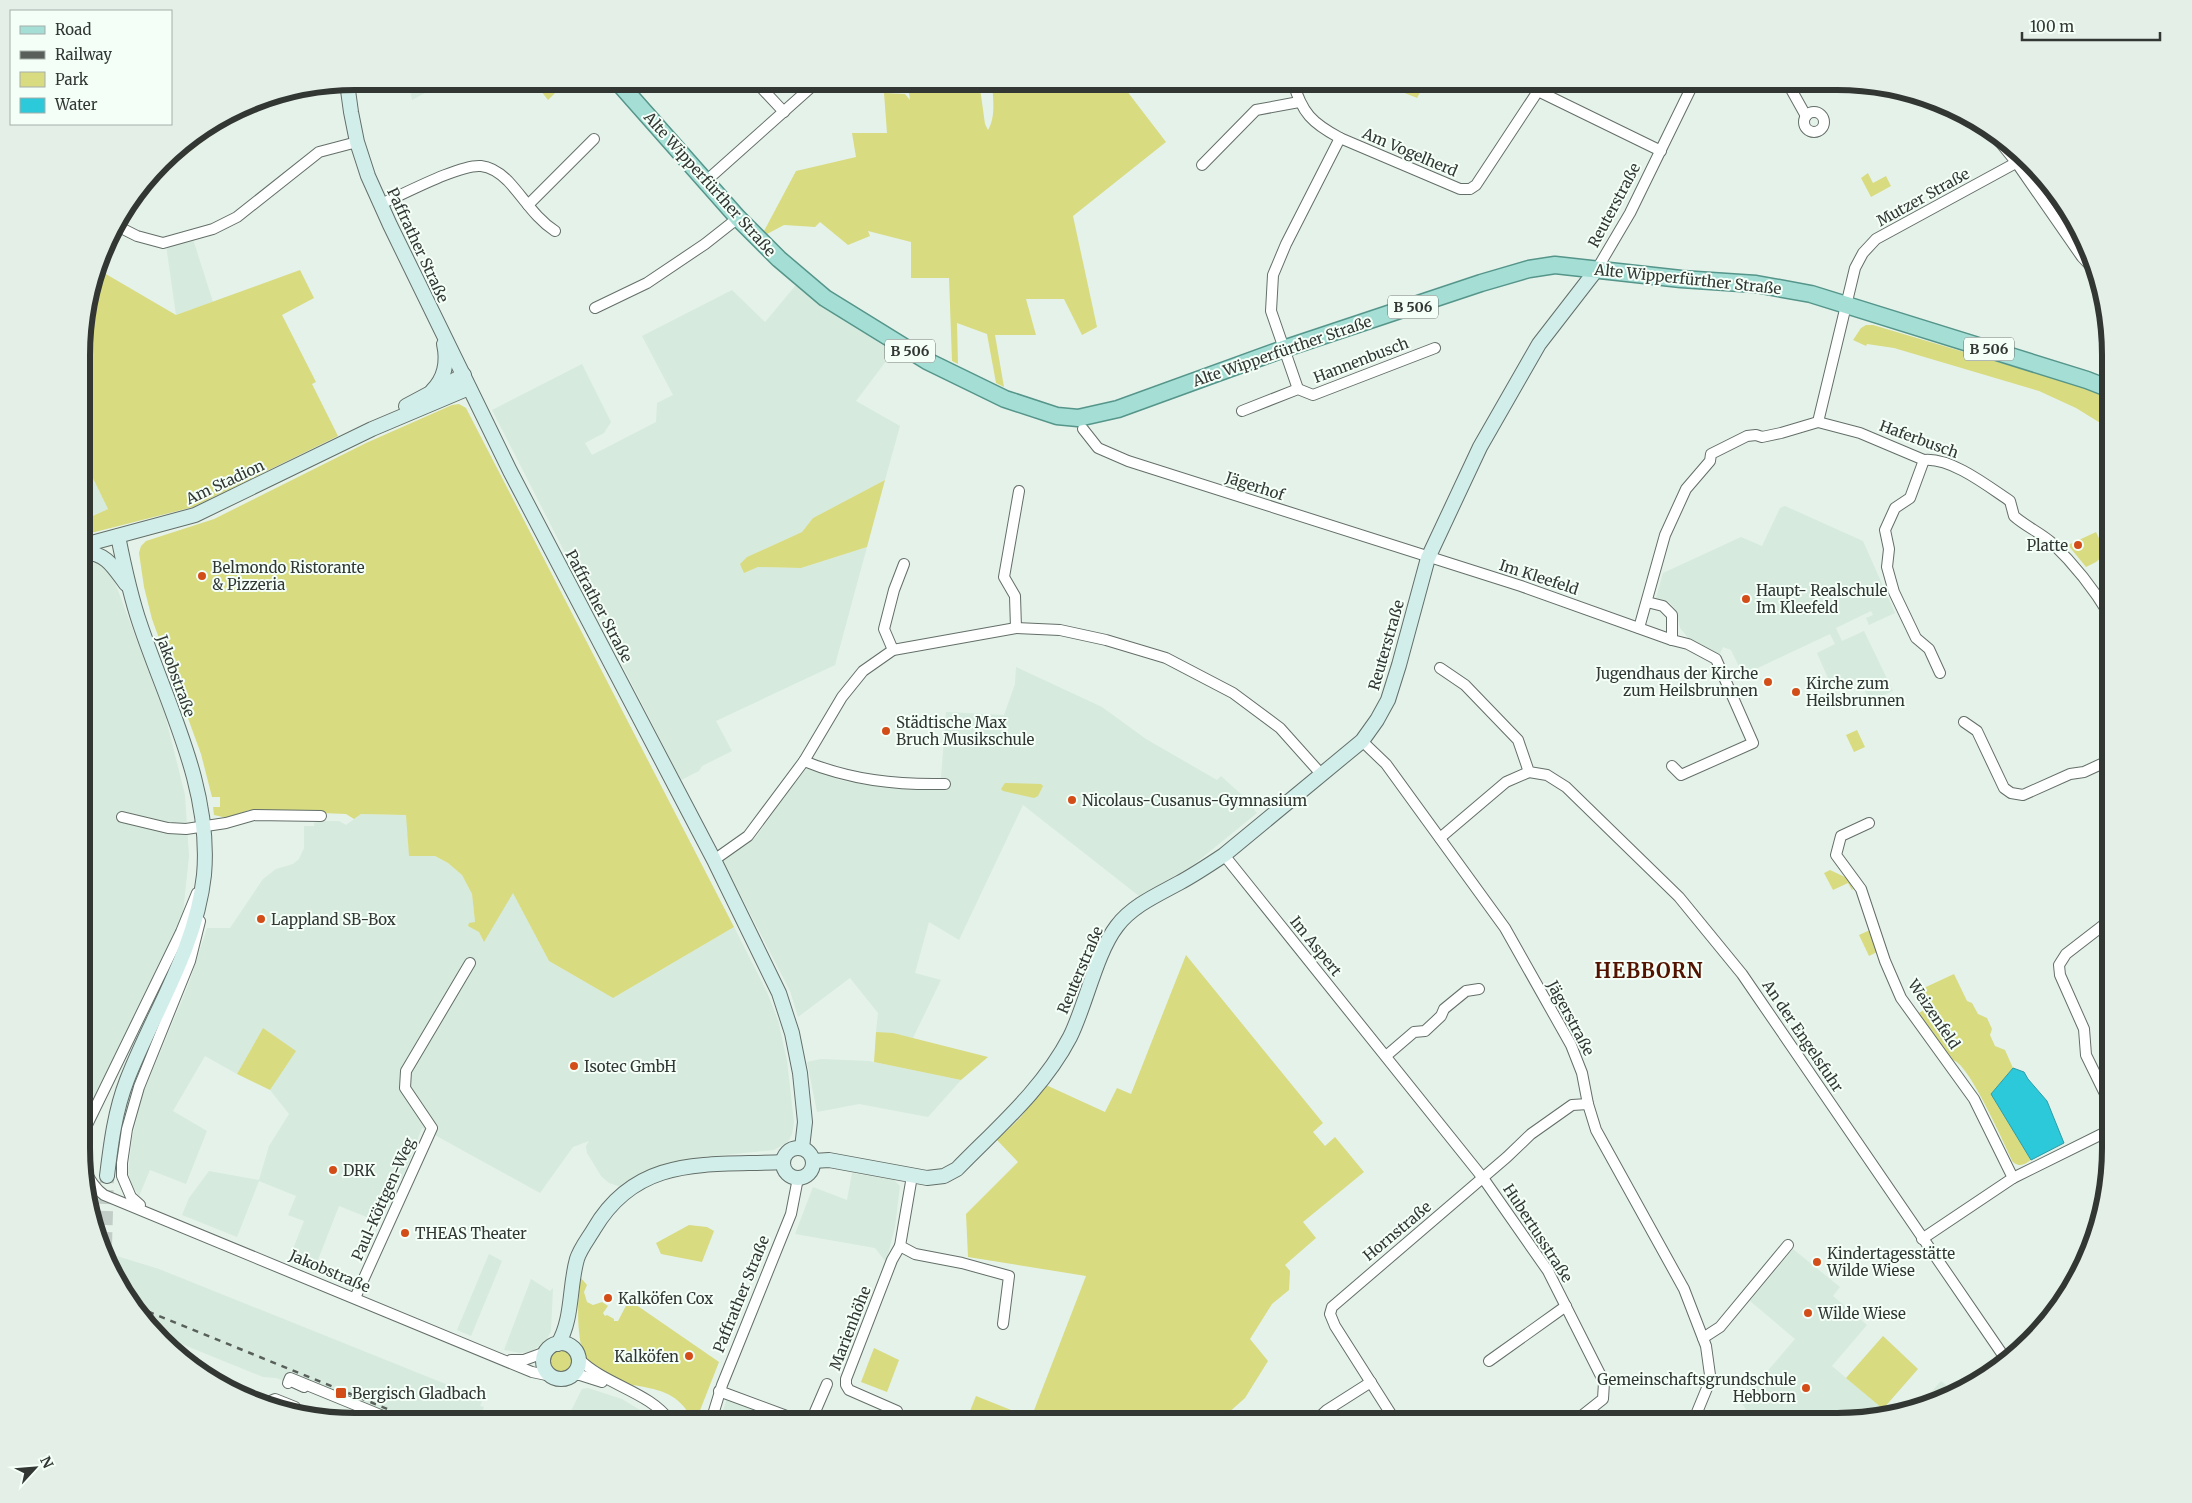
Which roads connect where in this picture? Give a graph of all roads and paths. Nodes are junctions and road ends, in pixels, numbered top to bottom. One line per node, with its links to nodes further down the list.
1 (348, 90): 15 (street, Paffrather Straße)
2 (626, 90): 20 (main road, Alte Wipperfürther Straße / B 506)
3 (764, 90): 11 (street)
4 (808, 90): 11 (street)
5 (1295, 90): 10 (street)
6 (1534, 90): 13 (street, Am Vogelherd)
7 (1544, 90): 16 (street, Am Vogelherd)
8 (1690, 90): 16 (street, Reuterstraße)
9 (1791, 90): 12 (street)
10 (1299, 102): 13 (street); 19 (street)
11 (784, 112): 20 (street)
12 (1806, 116)
13 (1340, 138): 31 (street, Am Vogelherd)
14 (594, 139): 22 (street)
15 (357, 142): 21 (street, Paffrather Straße); 24 (street)
16 (1661, 151): 27 (street, Reuterstraße)
17 (2019, 161): 28 (street, Mutzer Straße)
18 (2020, 163): 26 (street)
19 (1202, 165)
20 (706, 181): 23 (main road, Alte Wipperfürther Straße / B 506)
21 (381, 204): 22 (street); 30 (street, Paffrather Straße)
22 (528, 205): 25 (street)
23 (738, 218): 29 (street); 31 (main road, Alte Wipperfürther Straße / B 506)
24 (122, 228)
25 (555, 231)
26 (2084, 259)
27 (1597, 269): 28 (main road, Alte Wipperfürther Straße / B 506); 31 (main road, Alte Wipperfürther Straße / B 506); 46 (street, Reuterstraße)
28 (1845, 305): 34 (main road, Alte Wipperfürther Straße / B 506); 38 (street)
29 (595, 308)
30 (442, 334): 33 (street, Paffrather Straße); 36 (street)
31 (1286, 348): 35 (street, Hannenbusch)
32 (1435, 348): 35 (street, Hannenbusch)
33 (466, 382): 36 (street, Am Stadion); 39 (street, Am Stadion); 71 (street, Paffrather Straße)
34 (2102, 386)
35 (1298, 389): 37 (street, Hannenbusch)
36 (428, 395): 39 (street, Am Stadion)
37 (1242, 411)
38 (1818, 422): 41 (street, Haferbusch); 49 (street)
39 (372, 429): 43 (street, Am Stadion)
40 (1083, 429): 46 (street, Jägerhof)
41 (1924, 460): 50 (street, Haferbusch); 56 (street)
42 (1019, 491): 51 (street)
43 (118, 536): 44 (street, Am Stadion); 48 (street, Jakobstraße)
44 (90, 543)
45 (90, 554): 48 (street)
46 (1428, 558): 52 (street, Im Kleefeld); 58 (street, Reuterstraße)
47 (904, 564): 54 (street)
48 (128, 587): 68 (street, Jakobstraße)
49 (1647, 602): 52 (street); 53 (street)
50 (2102, 603)
51 (1016, 628): 54 (street); 63 (street)
52 (1639, 628): 53 (street, Im Kleefeld)
53 (1672, 640): 61 (street, Im Kleefeld)
54 (893, 650): 59 (street)
55 (1440, 668): 62 (street)
56 (1940, 673)
57 (1964, 722): 60 (street)
58 (1362, 741): 63 (street, Reuterstraße); 69 (street, Jägerstraße)
59 (804, 761): 64 (street); 71 (street)
60 (2102, 764)
61 (1672, 766)
62 (1529, 772): 69 (street); 91 (street, An der Engelsfuhr)
63 (1322, 775): 70 (street, Reuterstraße)
64 (945, 784)
65 (321, 816): 68 (street)
66 (122, 817): 68 (street)
67 (1869, 823): 88 (street, Weizenfeld)
68 (202, 827): 72 (street, Jakobstraße)
69 (1440, 838): 78 (street, Jägerstraße)
70 (1224, 855): 76 (street, Im Aspert); 85 (street, Reuterstraße)
71 (714, 860): 81 (street, Paffrather Straße)
72 (204, 875): 79 (street, Jakobstraße); 84 (street); 90 (street, Jakobstraße)
73 (2102, 926): 77 (street)
74 (470, 964): 95 (street, Paul-Köttgen-Weg)
75 (1479, 988): 76 (street)
76 (1386, 1056): 87 (street, Im Aspert)
77 (2102, 1088)
78 (1588, 1104): 87 (street, Hornstraße); 98 (street, Jägerstraße)
79 (90, 1119)
80 (2102, 1134): 88 (street)
81 (802, 1148): 82 (street); 83 (street)
82 (813, 1161): 85 (street, Reuterstraße); 86 (street)
83 (784, 1162): 86 (street); 94 (street)
84 (107, 1176)
85 (912, 1176): 93 (street, Marienhöhe)
86 (798, 1178): 111 (street, Paffrather Straße)
87 (1483, 1178): 96 (street, Hubertusstraße); 107 (street, Hornstraße)
88 (2013, 1178): 91 (street)
89 (92, 1180): 90 (street, Jakobstraße)
90 (146, 1210): 95 (street, Jakobstraße)
91 (1922, 1239): 101 (street, An der Engelsfuhr)
92 (1788, 1245): 98 (street)
93 (900, 1246): 97 (street); 119 (street, Marienhöhe)
94 (570, 1296): 99 (street); 102 (street)
95 (355, 1298): 103 (street, Jakobstraße)
96 (1566, 1306): 104 (street, Hubertusstraße); 122 (street, Hubertusstraße)
97 (1004, 1324)
98 (1703, 1338): 123 (street, Jägerstraße)
99 (558, 1344): 100 (street, Jakobstraße); 102 (street, Jakobstraße)
100 (546, 1352): 103 (street, Jakobstraße); 106 (street)
101 (2002, 1354)
102 (578, 1357): 105 (street); 110 (street, Jakobstraße)
103 (503, 1358): 106 (street, Jakobstraße)
104 (1490, 1361)
105 (572, 1375): 106 (street, Jakobstraße); 110 (street, Jakobstraße)
106 (551, 1376)
107 (1371, 1382): 120 (street); 121 (street, Hornstraße)
108 (826, 1384): 118 (street)
109 (304, 1387): 114 (street)
110 (622, 1388): 115 (street, Jakobstraße)
111 (720, 1392): 116 (street, Paffrather Straße); 117 (street)
112 (273, 1400): 113 (street)
113 (290, 1405)
114 (375, 1413)
115 (663, 1413)
116 (713, 1413)
117 (778, 1413)
118 (813, 1413)
119 (897, 1413)
120 (1324, 1413)
121 (1390, 1413)
122 (1585, 1413)
123 (1697, 1413)

